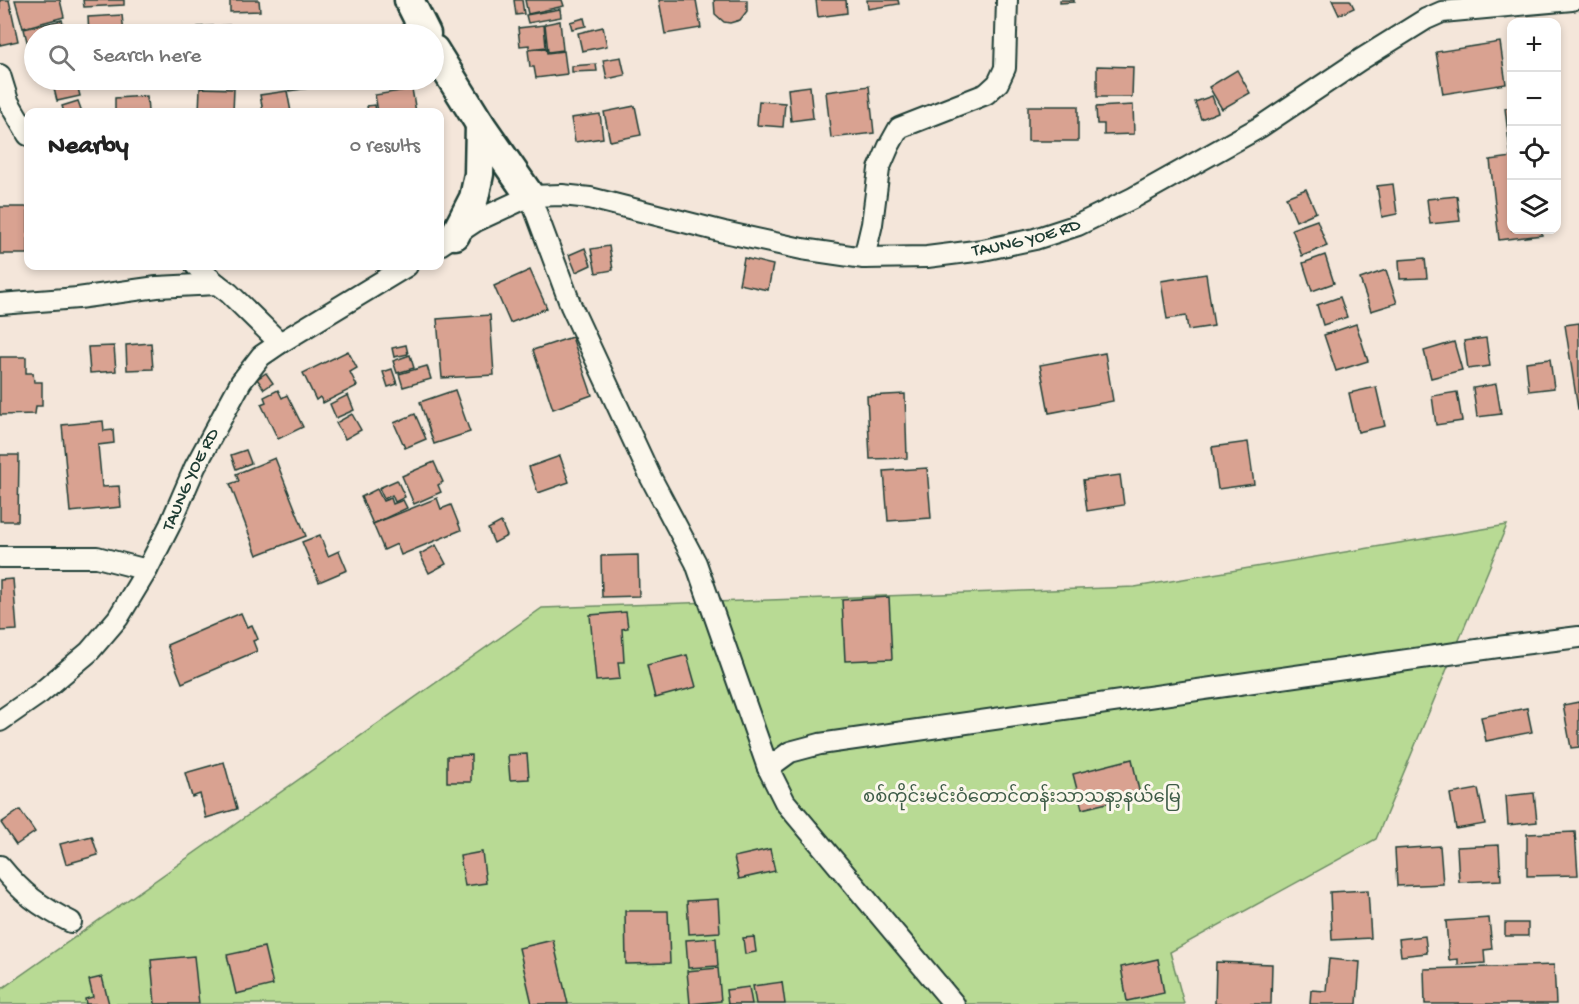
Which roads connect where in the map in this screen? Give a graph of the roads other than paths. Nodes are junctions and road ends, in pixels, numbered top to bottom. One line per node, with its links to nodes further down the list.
1 (409, 0): 4 (street)
2 (1007, 0): 11 (street)
3 (1572, 0): 11 (street, TAUNG YOE RD)
4 (421, 24)
5 (444, 66): 7 (street)
6 (0, 75): 8 (street)
7 (480, 124): 9 (street); 10 (street)
8 (24, 128)
9 (530, 196): 10 (street, TAUNG YOE RD); 11 (street, TAUNG YOE RD); 21 (street)
10 (447, 240)
11 (864, 258)
12 (201, 270): 14 (street)
13 (400, 270): 16 (street, TAUNG YOE RD)
14 (217, 284): 15 (street); 16 (street)
15 (0, 304)
16 (280, 343): 18 (street, TAUNG YOE RD)
17 (0, 557): 18 (street)
18 (147, 570): 20 (street, TAUNG YOE RD)
19 (1579, 637): 21 (street)
20 (0, 721)
21 (768, 768): 24 (street)
22 (0, 866): 23 (street)
23 (71, 922)
24 (954, 1004)

